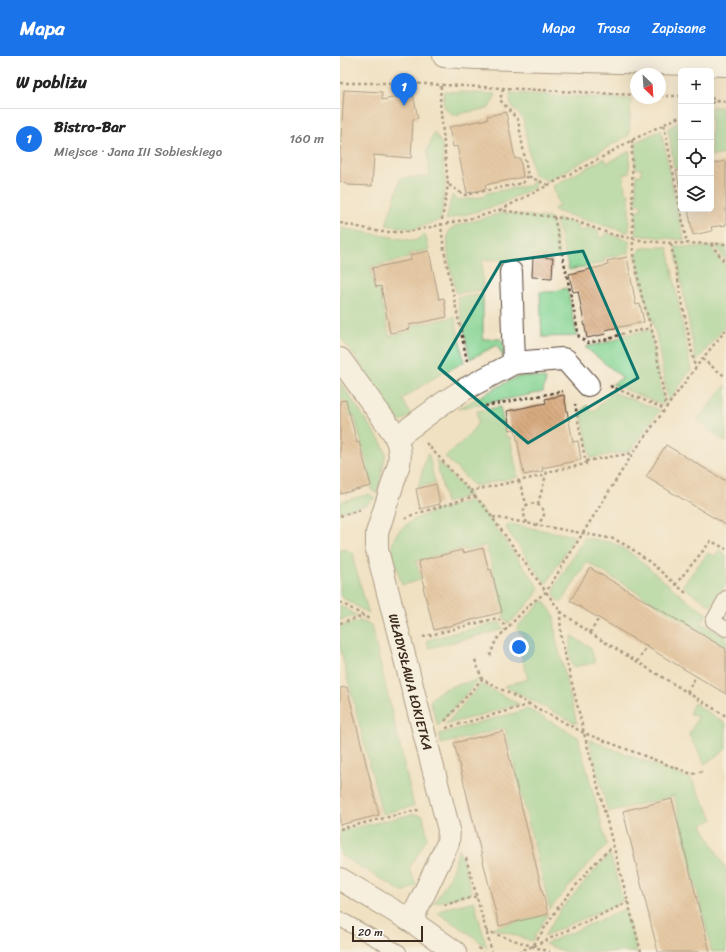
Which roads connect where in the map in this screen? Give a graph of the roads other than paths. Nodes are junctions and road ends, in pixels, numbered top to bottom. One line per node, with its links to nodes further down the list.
1 (444, 56): 2 (street)
2 (476, 57): 3 (street)
3 (726, 65)
4 (511, 272): 6 (street)
5 (340, 359): 8 (street, WŁADYSŁAWA ŁOKIETKA)
6 (514, 363): 7 (street); 8 (street)
7 (581, 392)
8 (402, 434): 13 (street, WŁADYSŁAWA ŁOKIETKA)
9 (726, 598): 10 (lane)
10 (726, 629)
11 (340, 879): 13 (street)
12 (340, 919): 14 (lane)
13 (411, 920): 15 (street)
14 (400, 952)
15 (456, 952)

